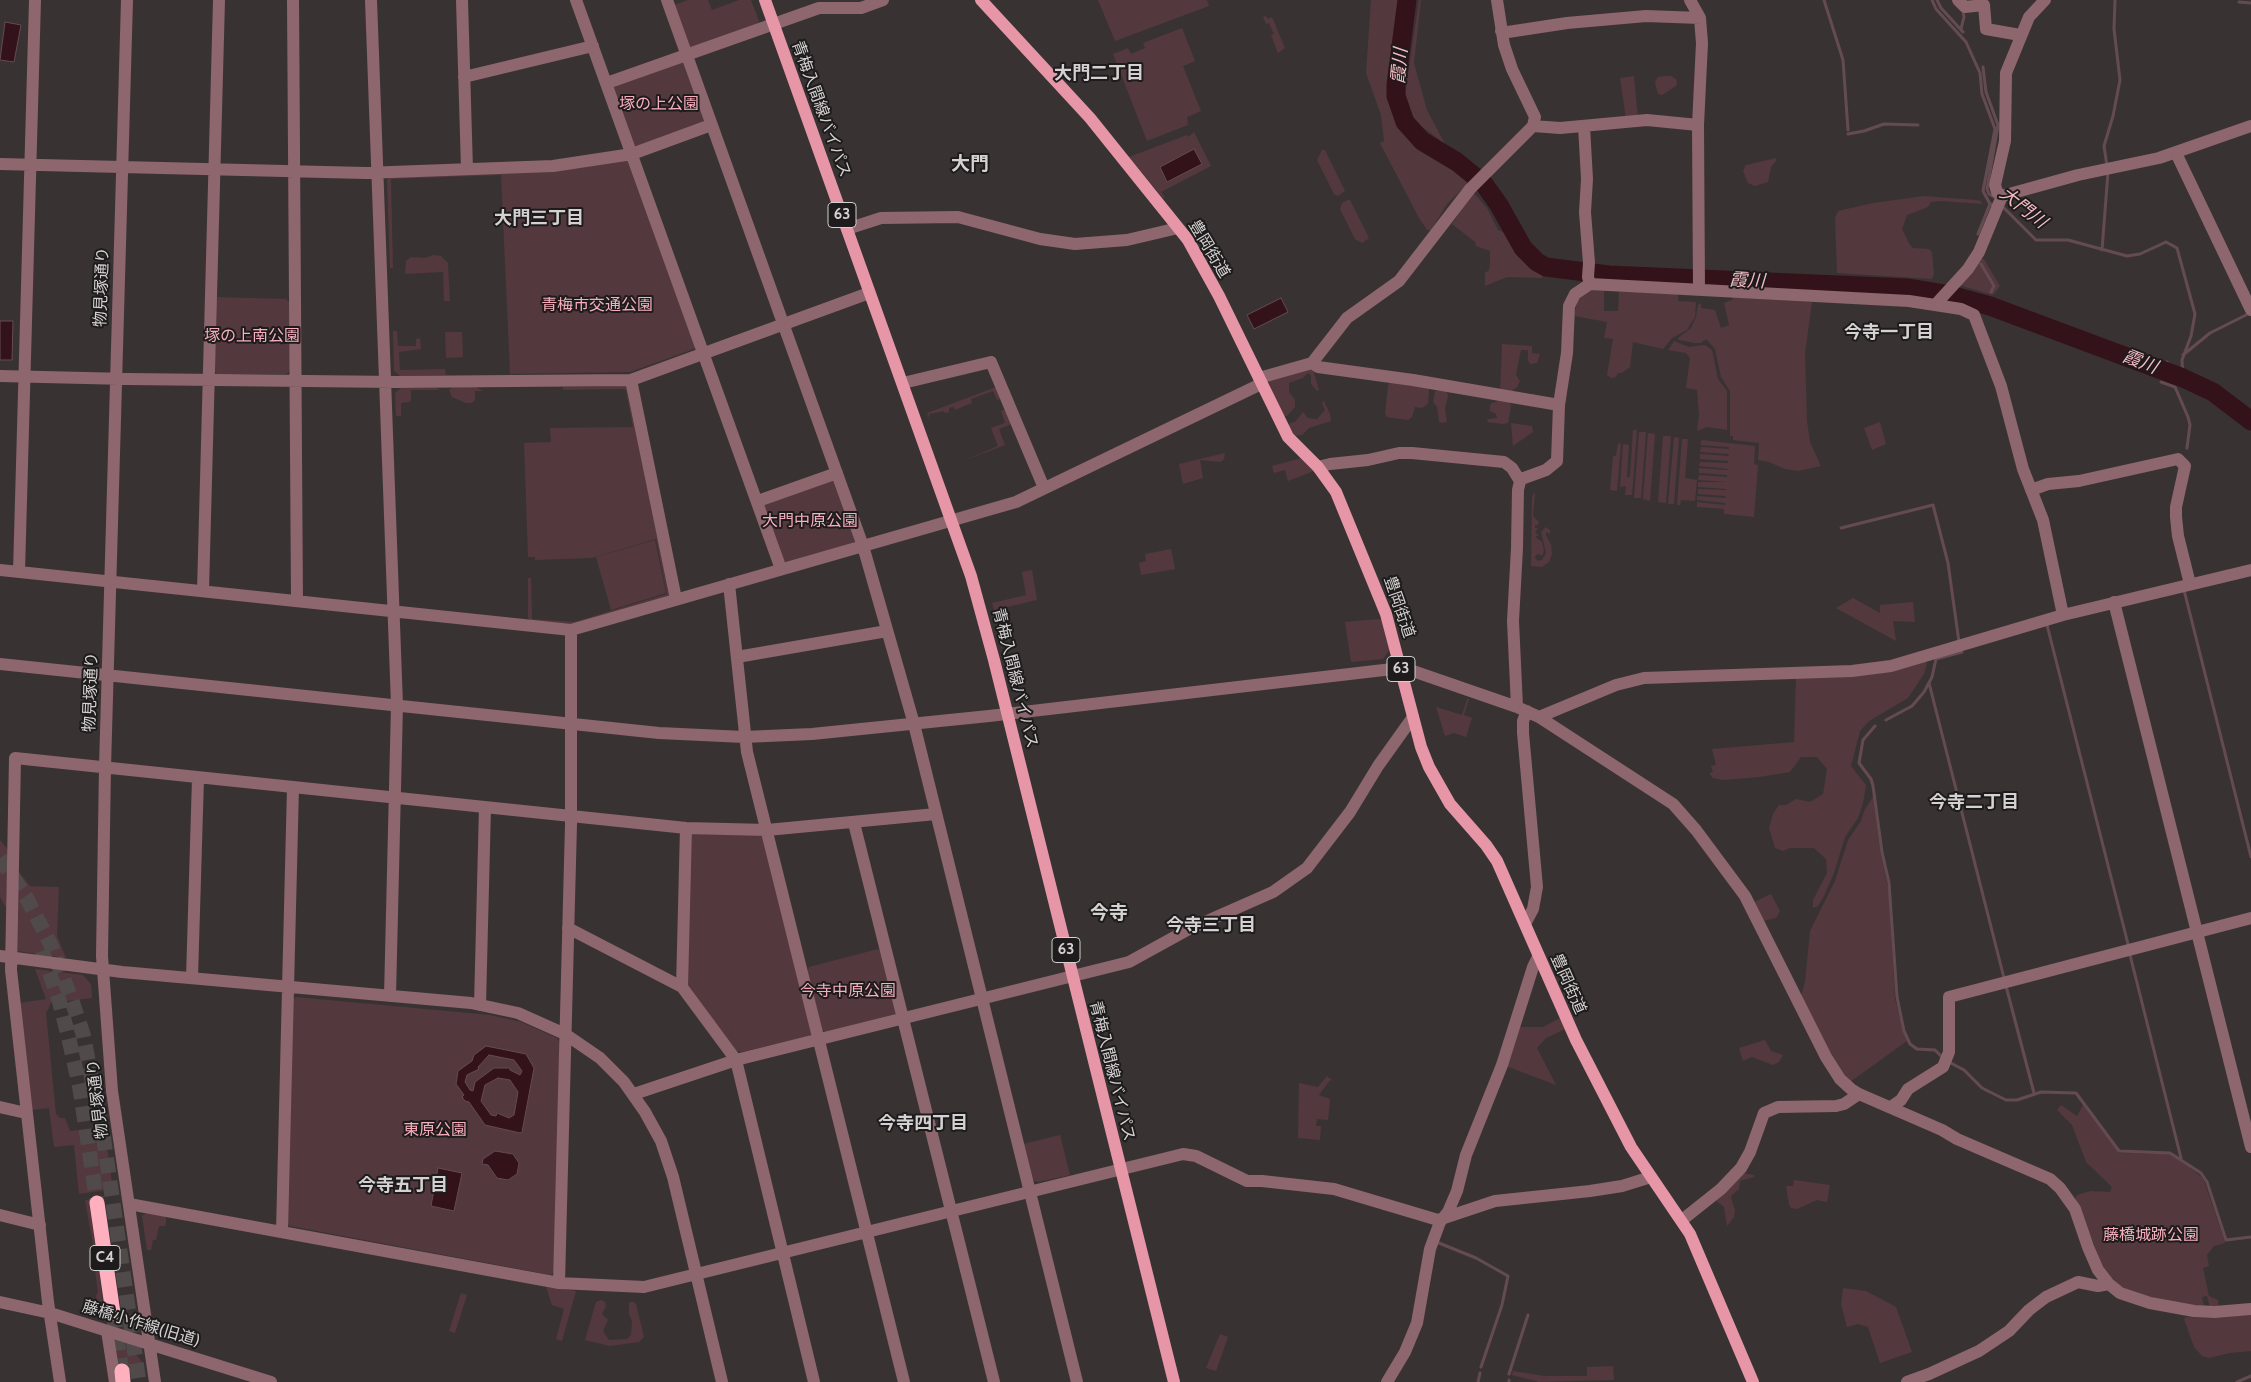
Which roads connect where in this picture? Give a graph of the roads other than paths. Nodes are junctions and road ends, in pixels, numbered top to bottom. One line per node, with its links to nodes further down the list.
1 (35, 0): 32 (street)
2 (127, 0): 33 (street, 物見塚通り)
3 (219, 0): 34 (street)
4 (293, 0): 36 (street)
5 (371, 0): 37 (street)
6 (462, 0): 22 (street)
7 (576, 0): 20 (street)
8 (667, 0): 21 (street)
9 (765, 0): 17 (main road, 青梅入間線バイパス / 63)
10 (884, 0): 17 (street)
11 (981, 0): 39 (main road, 豊岡街道 / 63)
12 (1497, 0): 18 (street)
13 (1690, 0): 16 (street)
14 (1958, 0): 19 (street)
15 (2045, 0): 19 (street)
16 (1700, 18): 18 (street); 25 (street)
17 (773, 24): 21 (street); 40 (main road, 青梅入間線バイパス / 63)
18 (1501, 31): 26 (street)
19 (2020, 35): 38 (street)
20 (593, 46): 22 (street); 23 (street)
21 (687, 55): 23 (street); 24 (street)
22 (464, 77): 35 (street)
23 (607, 83): 30 (street)
24 (711, 125): 30 (street); 46 (street)
25 (1698, 125): 27 (street); 42 (street)
26 (1533, 126): 27 (street); 48 (street)
27 (1584, 126): 41 (street)
28 (2251, 126): 29 (street)
29 (2176, 153): 38 (street); 45 (street)
30 (632, 154): 35 (street); 47 (street)
31 (0, 164): 32 (street)
32 (30, 165): 33 (street); 50 (street)
33 (122, 167): 34 (street); 51 (street, 物見塚通り)
34 (214, 168): 36 (street); 52 (street)
35 (467, 169): 37 (street)
36 (294, 172): 37 (street); 54 (street)
37 (378, 173): 56 (street)
38 (1999, 201): 44 (street)
39 (1178, 228): 40 (street); 55 (main road, 豊岡街道 / 63)
40 (847, 229): 43 (main road, 青梅入間線バイパス / 63)
41 (1590, 282): 42 (street); 58 (street)
42 (1700, 288): 44 (street)
43 (869, 293): 46 (street); 57 (main road, 青梅入間線バイパス / 63)
44 (1938, 302): 63 (street)
45 (2251, 310)
46 (783, 324): 47 (street); 60 (street)
47 (704, 353): 53 (street); 64 (street)
48 (1312, 363): 55 (street); 58 (street)
49 (0, 376): 50 (street)
50 (24, 377): 51 (street); 69 (street)
51 (116, 379): 52 (street); 71 (street, 物見塚通り)
52 (208, 380): 54 (street); 74 (street)
53 (631, 380): 56 (street); 75 (street)
54 (295, 381): 56 (street); 76 (street)
55 (1260, 381): 59 (main road, 豊岡街道 / 63); 62 (street)
56 (386, 382): 78 (street)
57 (903, 383): 62 (street); 65 (main road, 青梅入間線バイパス / 63)
58 (1558, 405): 61 (street)
59 (1318, 467): 61 (street); 84 (main road, 豊岡街道 / 63)
60 (837, 473): 64 (street); 66 (street)
61 (1520, 481): 87 (street)
62 (1044, 488): 65 (street)
63 (2031, 490): 73 (street); 79 (street)
64 (758, 502): 67 (street)
65 (952, 520): 66 (street); 88 (main road, 青梅入間線バイパス / 63)
66 (863, 546): 67 (street); 81 (street)
67 (781, 569): 72 (street)
68 (0, 570): 69 (street)
69 (19, 572): 71 (street)
70 (2250, 574): 73 (street)
71 (111, 581): 74 (street); 85 (street, 物見塚通り)
72 (729, 584): 75 (street); 82 (street)
73 (2190, 584): 77 (street)
74 (203, 591): 76 (street)
75 (676, 600): 80 (street)
76 (297, 602): 78 (street)
77 (2114, 602): 79 (street); 108 (street)
78 (394, 612): 80 (street); 86 (street)
79 (2064, 615): 87 (street)
80 (571, 630): 90 (street)
81 (887, 631): 82 (street); 91 (street)
82 (737, 657): 92 (street)
83 (0, 664): 85 (street)
84 (1401, 668): 87 (street); 88 (street); 89 (main road, 豊岡街道 / 63)
85 (108, 675): 86 (street); 93 (street, 物見塚通り)
86 (397, 705): 90 (street); 96 (street)
87 (1528, 712): 106 (street); 124 (street)
88 (1008, 714): 91 (street); 112 (main road, 青梅入間線バイパス / 63)
89 (1413, 717): 106 (main road, 豊岡街道 / 63); 112 (street)
90 (572, 724): 92 (street); 101 (street)
91 (914, 724): 92 (street); 100 (street)
92 (744, 737): 104 (street)
93 (105, 767): 94 (street); 98 (street); 111 (street, 物見塚通り)
94 (198, 778): 95 (street); 113 (street)
95 (293, 786): 96 (street); 114 (street)
96 (395, 797): 99 (street); 116 (street)
97 (0, 802): 98 (street)
98 (13, 803): 109 (street)
99 (485, 807): 101 (street); 118 (street)
100 (936, 814): 102 (street); 117 (street)
101 (571, 816): 103 (street); 107 (street)
102 (854, 822): 104 (street); 119 (street)
103 (686, 828): 104 (street); 115 (street)
104 (767, 830): 121 (street)
105 (2251, 918): 108 (street)
106 (1524, 924): 110 (main road, 豊岡街道 / 63)
107 (568, 928): 115 (street); 120 (street)
108 (2197, 932): 126 (street); 128 (street)
109 (5, 957): 111 (street); 127 (street)
110 (1538, 957): 130 (main road, 豊岡街道 / 63); 136 (street)
111 (102, 970): 113 (street); 133 (street, 物見塚通り)
112 (1072, 976): 117 (street); 129 (main road, 青梅入間線バイパス / 63)
113 (192, 978): 114 (street)
114 (289, 987): 116 (street); 139 (street)
115 (682, 987): 122 (street)
116 (390, 996): 118 (street)
117 (982, 998): 119 (street); 131 (street)
118 (480, 1005): 120 (street)
119 (903, 1017): 121 (street); 134 (street)
120 (565, 1034): 123 (street); 143 (street)
121 (819, 1039): 122 (street); 140 (street)
122 (736, 1060): 123 (street); 141 (street)
123 (634, 1094): 142 (street)
124 (1859, 1094): 126 (street); 137 (street)
125 (0, 1107): 127 (street)
126 (1891, 1107): 144 (street)
127 (26, 1113): 138 (street)
128 (2251, 1146)
129 (1120, 1169): 131 (street); 136 (street); 160 (main road, 青梅入間線バイパス / 63)
130 (1651, 1177): 136 (street); 137 (main road, 豊岡街道 / 63)
131 (1030, 1191): 134 (street); 159 (street)
132 (97, 1203): 148 (highway, C4)
133 (129, 1204): 139 (street); 150 (street, 物見塚通り)
134 (951, 1210): 140 (street); 158 (street)
135 (0, 1215): 138 (street)
136 (1444, 1217): 161 (street)
137 (1682, 1220): 162 (main road, 豊岡街道 / 63)
138 (40, 1225): 147 (street)
139 (282, 1231): 143 (street)
140 (867, 1231): 141 (street); 157 (street)
141 (783, 1252): 142 (street); 156 (street)
142 (696, 1274): 143 (street); 155 (street)
143 (559, 1283)
144 (2109, 1284): 146 (street); 163 (street)
145 (0, 1302): 147 (street, 藤橋小作線(旧道))
146 (2251, 1309)
147 (50, 1313): 149 (street, 藤橋小作線(旧道)); 152 (street)
148 (113, 1313)
149 (107, 1331): 150 (street, 藤橋小作線(旧道)); 151 (street)
150 (150, 1344): 153 (street, 物見塚通り); 154 (street, 藤橋小作線(旧道))
151 (120, 1378)
152 (60, 1382)
153 (155, 1382)
154 (271, 1382)
155 (722, 1382)
156 (814, 1382)
157 (904, 1382)
158 (994, 1382)
159 (1077, 1382)
160 (1174, 1382)
161 (1387, 1382)
162 (1753, 1382)
163 (1907, 1382)

